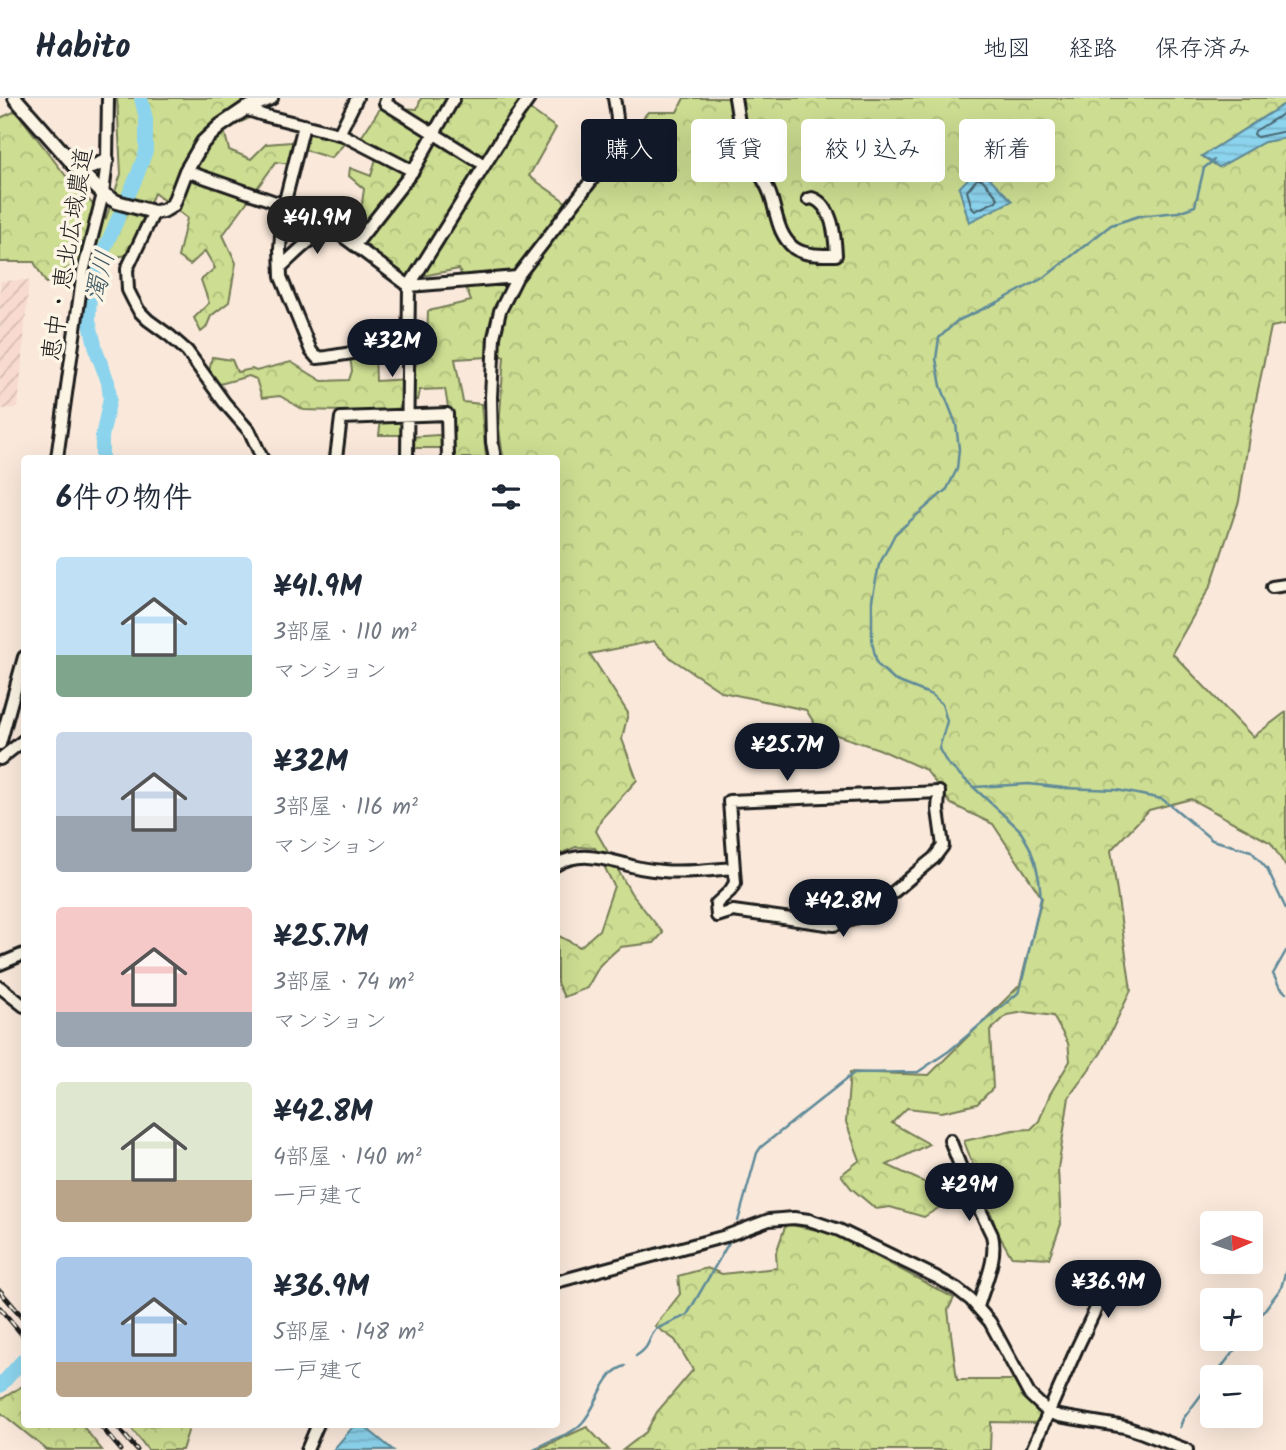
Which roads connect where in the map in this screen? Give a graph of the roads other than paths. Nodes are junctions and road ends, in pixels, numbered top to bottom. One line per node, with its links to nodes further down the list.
1 (15, 98): 16 (main road)
2 (108, 98): 14 (street, 恵中・恵北広域農道)
3 (271, 98): 10 (main road)
4 (357, 98): 13 (street)
5 (387, 98): 12 (street)
6 (454, 98): 12 (street)
7 (614, 98): 25 (street)
8 (735, 98): 20 (street)
9 (529, 99): 26 (street)
10 (245, 108): 11 (street); 17 (main road)
11 (304, 125): 13 (street); 21 (street)
12 (435, 133): 15 (street); 18 (street)
13 (339, 134): 18 (street)
14 (107, 160): 16 (main road); 19 (street, 恵中・恵北広域農道)
15 (478, 161)
16 (76, 167): 19 (main road)
17 (186, 171): 21 (street); 22 (main road)
18 (413, 171): 23 (street)
19 (103, 194): 22 (main road); 29 (street, 恵中・恵北広域農道)
20 (808, 200)
21 (284, 205): 24 (street)
22 (148, 211): 30 (street)
23 (355, 245): 24 (street); 26 (street)
24 (281, 267): 27 (street)
25 (517, 277): 26 (street); 34 (street)
26 (409, 286): 27 (street)
27 (408, 344): 28 (street)
28 (409, 414): 31 (street); 32 (street); 33 (street)
29 (57, 455)
30 (261, 455)
31 (336, 455)
32 (407, 455)
33 (448, 455)
34 (494, 455)
35 (1286, 584): 36 (street)
36 (1272, 587)
37 (21, 668): 39 (street)
38 (21, 742): 40 (street)
39 (0, 744)
40 (0, 759)
41 (560, 862): 42 (street)
42 (733, 868): 42 (street)
43 (21, 955): 44 (street)
44 (0, 964)
45 (0, 988): 46 (street)
46 (21, 1004)
47 (950, 1140): 50 (street)
48 (1110, 1279): 51 (street)
49 (560, 1281): 50 (street)
50 (978, 1307): 51 (street)
51 (1048, 1412): 54 (street); 55 (street)
52 (316, 1428): 53 (street)
53 (307, 1450)
54 (1032, 1450)
55 (1187, 1450)

